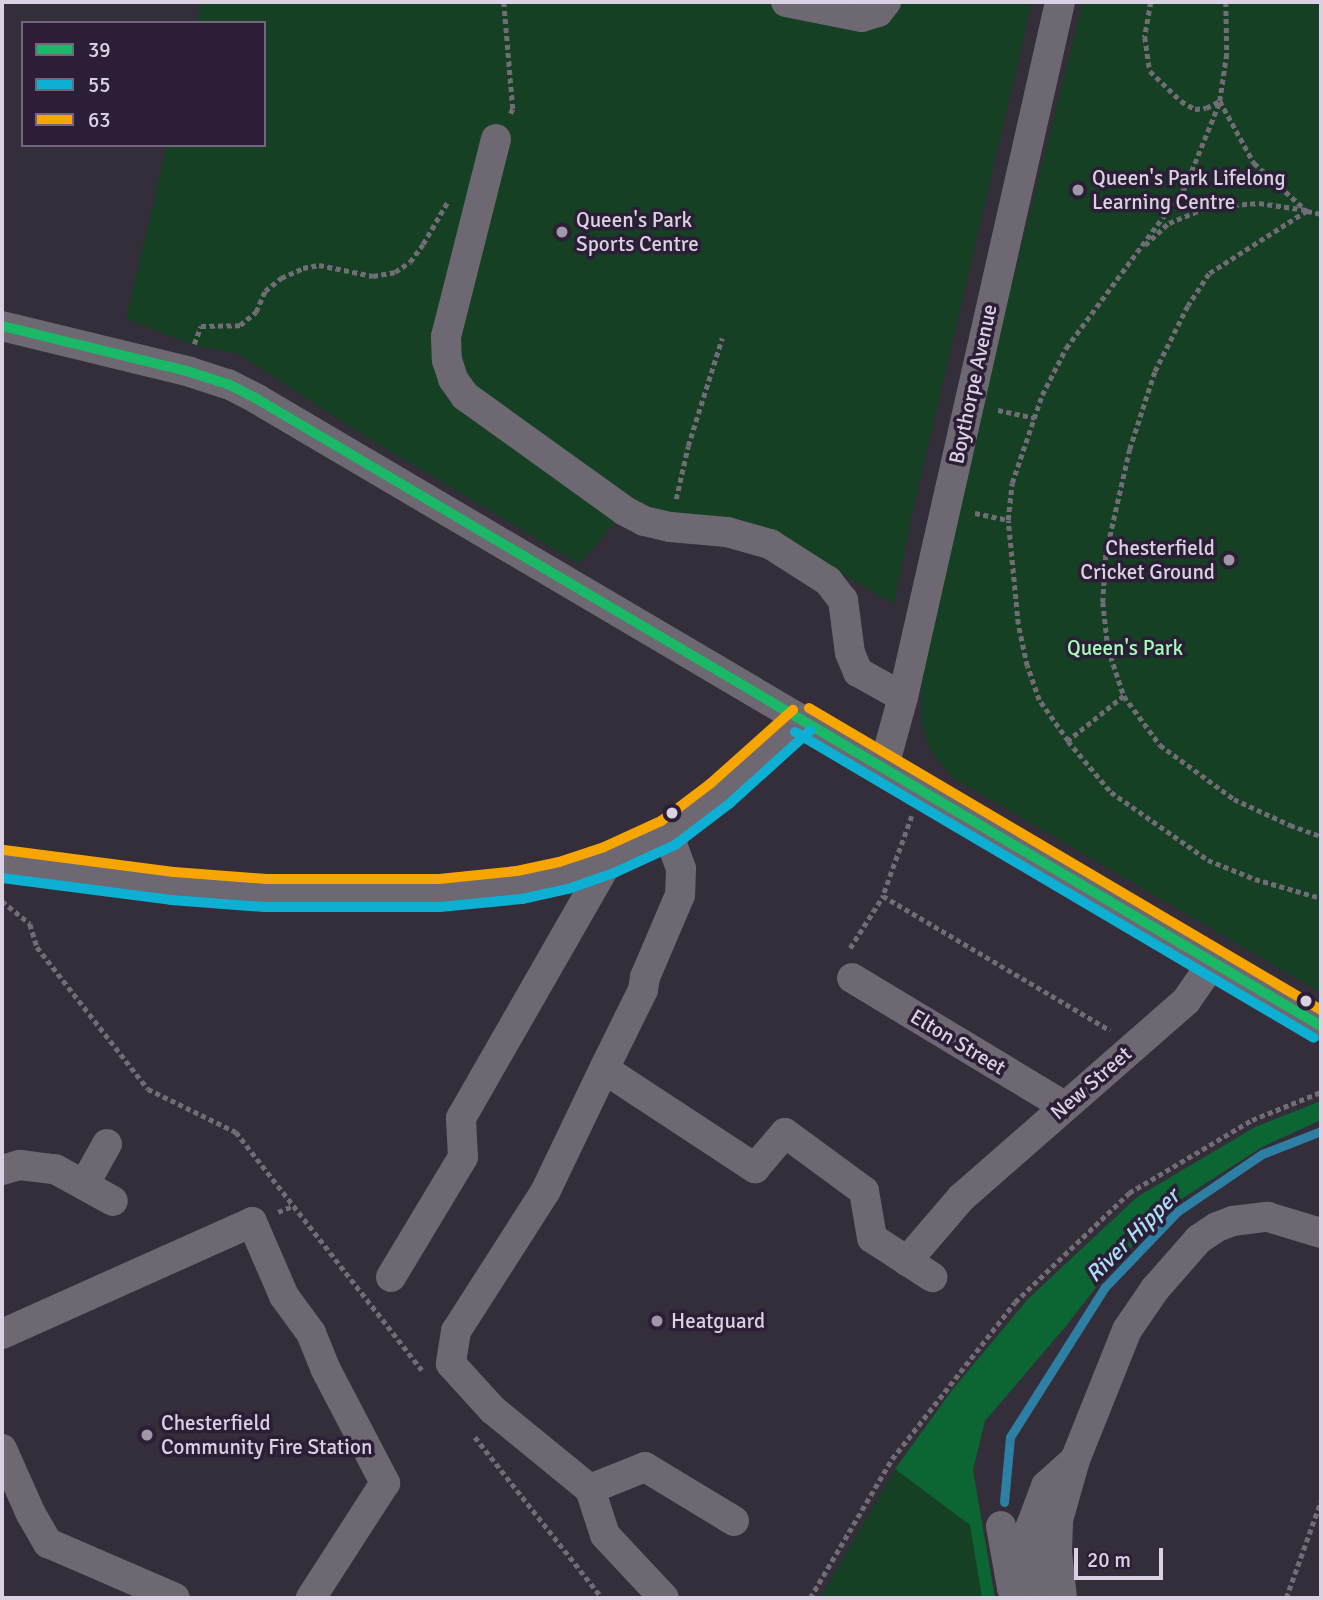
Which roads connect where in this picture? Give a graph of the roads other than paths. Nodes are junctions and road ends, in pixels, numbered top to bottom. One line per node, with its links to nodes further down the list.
1 (786, 2): 2 (street)
2 (886, 2)
3 (1060, 2): 6 (street, Boythorpe Avenue)
4 (496, 139): 6 (street)
5 (2, 326): 7 (street)
6 (903, 698): 8 (street, Boythorpe Avenue)
7 (802, 720): 8 (street); 9 (street)
8 (884, 766): 12 (street)
9 (667, 832): 10 (street); 15 (street)
10 (609, 859): 11 (street); 22 (street)
11 (2, 863)
12 (1213, 962): 14 (street); 16 (street, New Street)
13 (852, 978): 16 (street, Elton Street)
14 (1321, 1026)
15 (604, 1069): 16 (street, New Street); 26 (street)
16 (1064, 1106)
17 (107, 1144): 19 (street)
18 (2, 1170): 19 (street)
19 (83, 1185): 20 (street)
20 (113, 1201)
21 (1321, 1233): 25 (street)
22 (391, 1277)
23 (2, 1334): 30 (street)
24 (2, 1449): 29 (street)
25 (1075, 1460): 28 (street); 32 (street)
26 (590, 1489): 27 (street); 31 (street)
27 (734, 1521)
28 (1001, 1526)
29 (175, 1598)
30 (311, 1598)
31 (664, 1598)
32 (1062, 1598)

